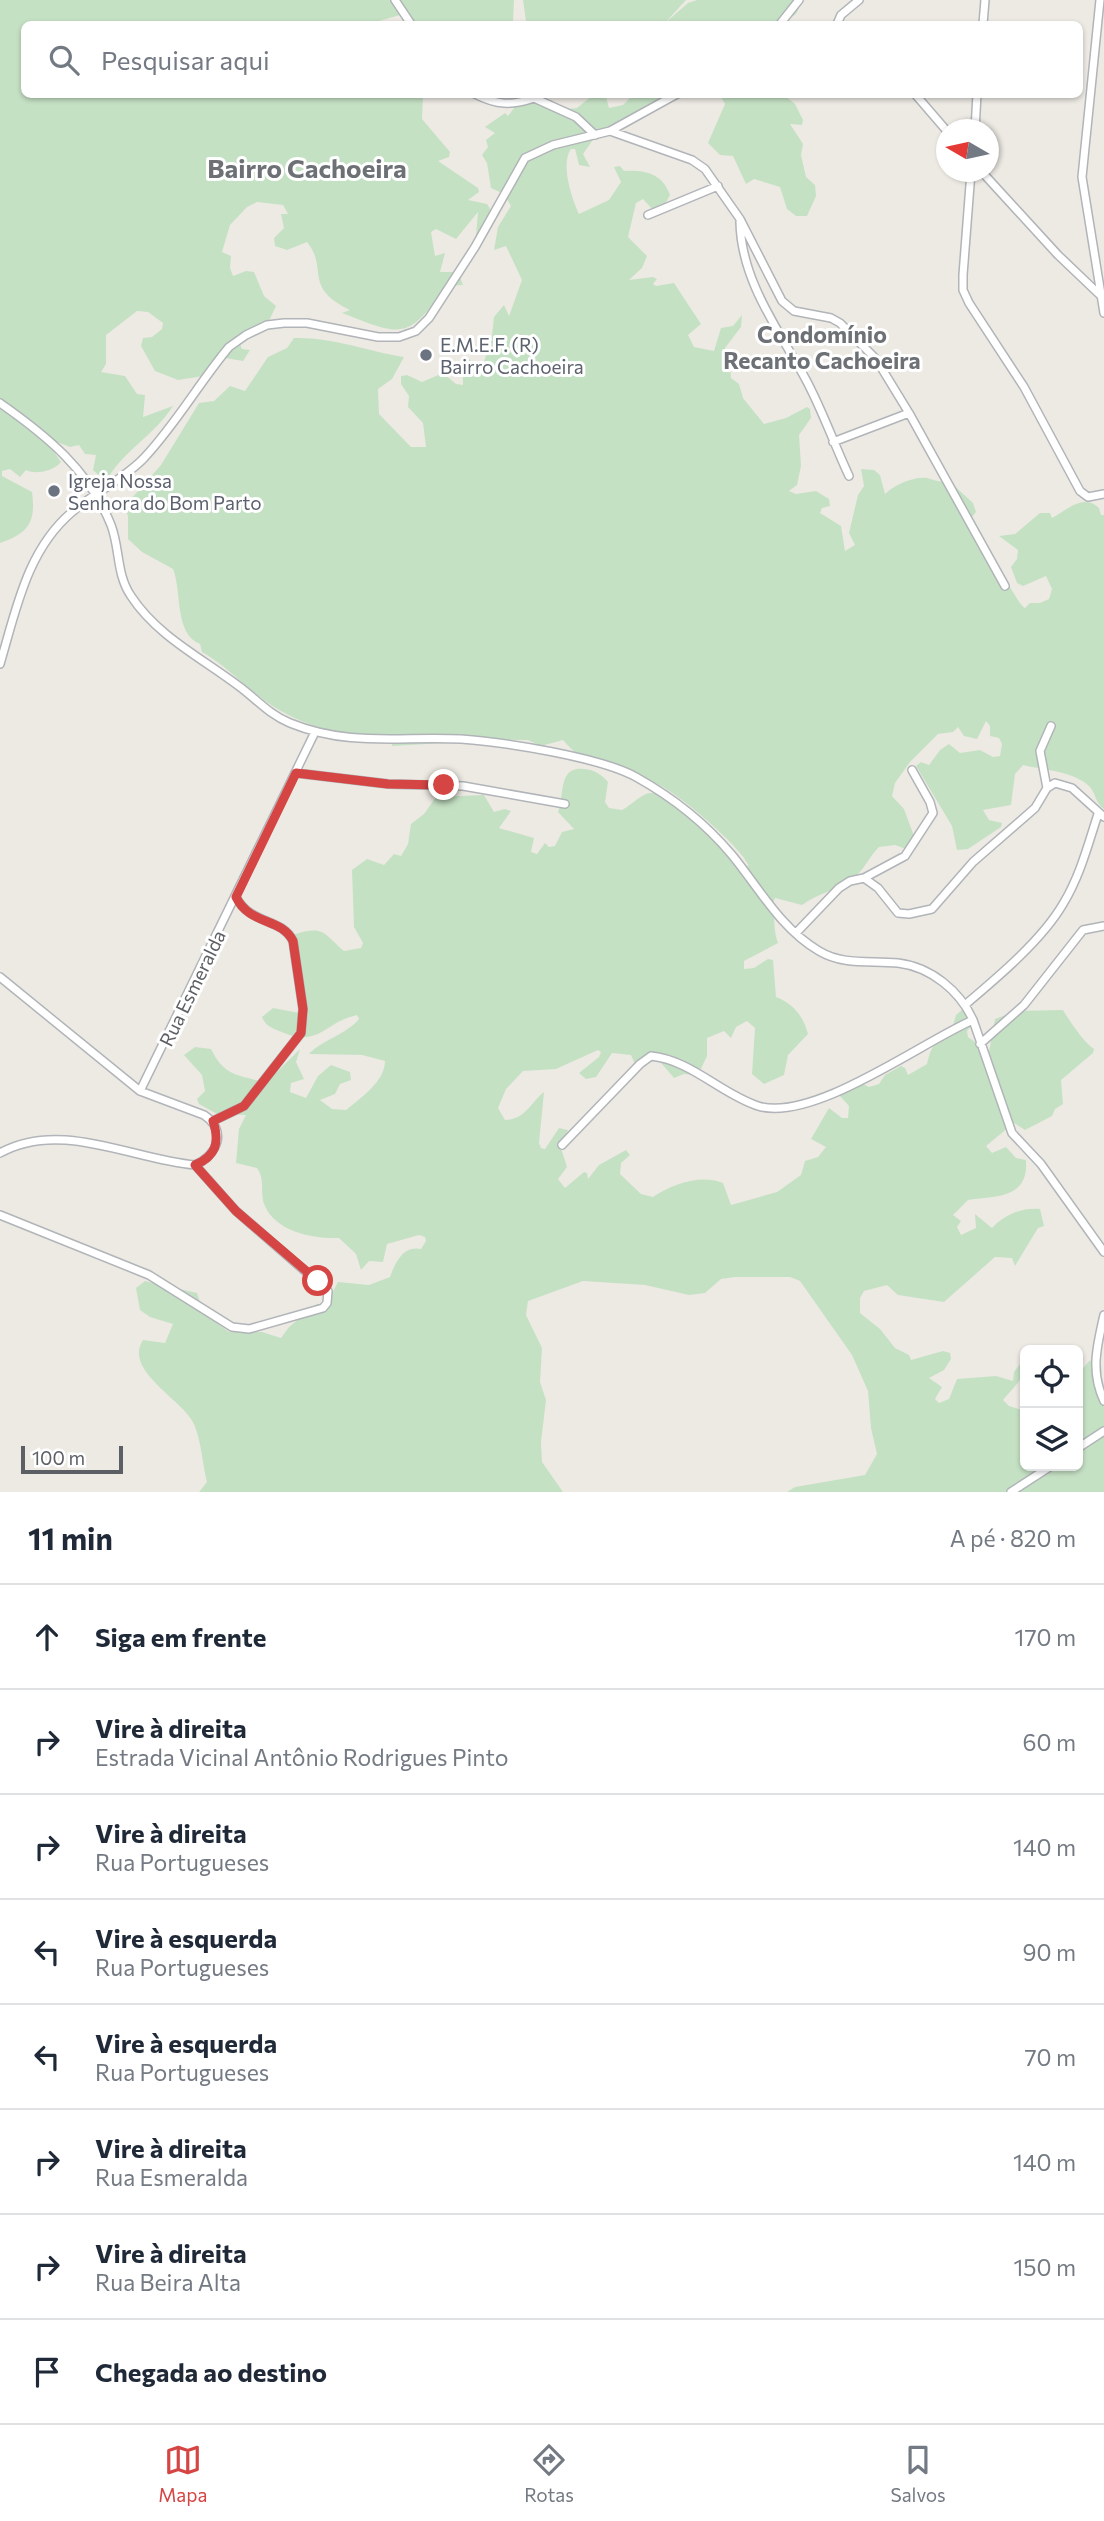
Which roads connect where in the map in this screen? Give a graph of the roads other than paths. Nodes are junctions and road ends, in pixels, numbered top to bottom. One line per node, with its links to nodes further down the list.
1 (395, 0): 6 (street)
2 (799, 0): 7 (street)
3 (859, 0): 8 (street)
4 (985, 0): 9 (street)
5 (1100, 0): 25 (street)
6 (409, 21)
7 (782, 21)
8 (838, 21)
9 (983, 21)
10 (483, 98): 11 (street)
11 (534, 98)
12 (534, 98): 19 (street)
13 (670, 98): 18 (street)
14 (919, 98): 16 (street)
15 (977, 98): 17 (street)
16 (937, 119)
17 (976, 119)
18 (610, 131): 19 (street); 22 (street)
19 (595, 135): 32 (street)
20 (970, 182): 31 (street)
21 (991, 182): 25 (street)
22 (718, 186): 23 (street); 24 (street)
23 (648, 215)
24 (740, 219): 28 (street); 29 (street)
25 (1101, 296): 26 (street)
26 (1104, 313)
27 (0, 403): 32 (street)
28 (909, 413): 29 (street); 33 (street)
29 (833, 442): 30 (street)
30 (849, 476)
31 (1104, 494)
32 (95, 496): 34 (street); 36 (street)
33 (1005, 586)
34 (0, 664)
35 (1051, 726): 39 (street)
36 (315, 732): 38 (street, Rua Esmeralda); 45 (street)
37 (912, 770): 42 (street)
38 (296, 773): 40 (street); 43 (street, Rua Esmeralda)
39 (1047, 788): 41 (street); 42 (street)
40 (565, 804)
41 (1101, 815): 47 (street)
42 (864, 878): 45 (street)
43 (236, 897): 50 (street, Rua Esmeralda); 51 (street)
44 (1104, 926): 49 (street)
45 (796, 933): 47 (street)
46 (0, 976): 50 (street)
47 (966, 1004): 48 (street)
48 (973, 1020): 49 (street); 52 (street)
49 (980, 1044): 56 (street)
50 (141, 1091): 51 (street)
51 (213, 1121): 54 (street)
52 (562, 1145)
53 (0, 1153): 54 (street)
54 (195, 1165): 55 (street)
55 (0, 1215)
56 (1104, 1252)
57 (1104, 1315): 58 (street)
58 (1104, 1401)
59 (1104, 1431): 60 (street)
60 (1083, 1445)
61 (1043, 1471): 62 (street)
62 (1011, 1492)

